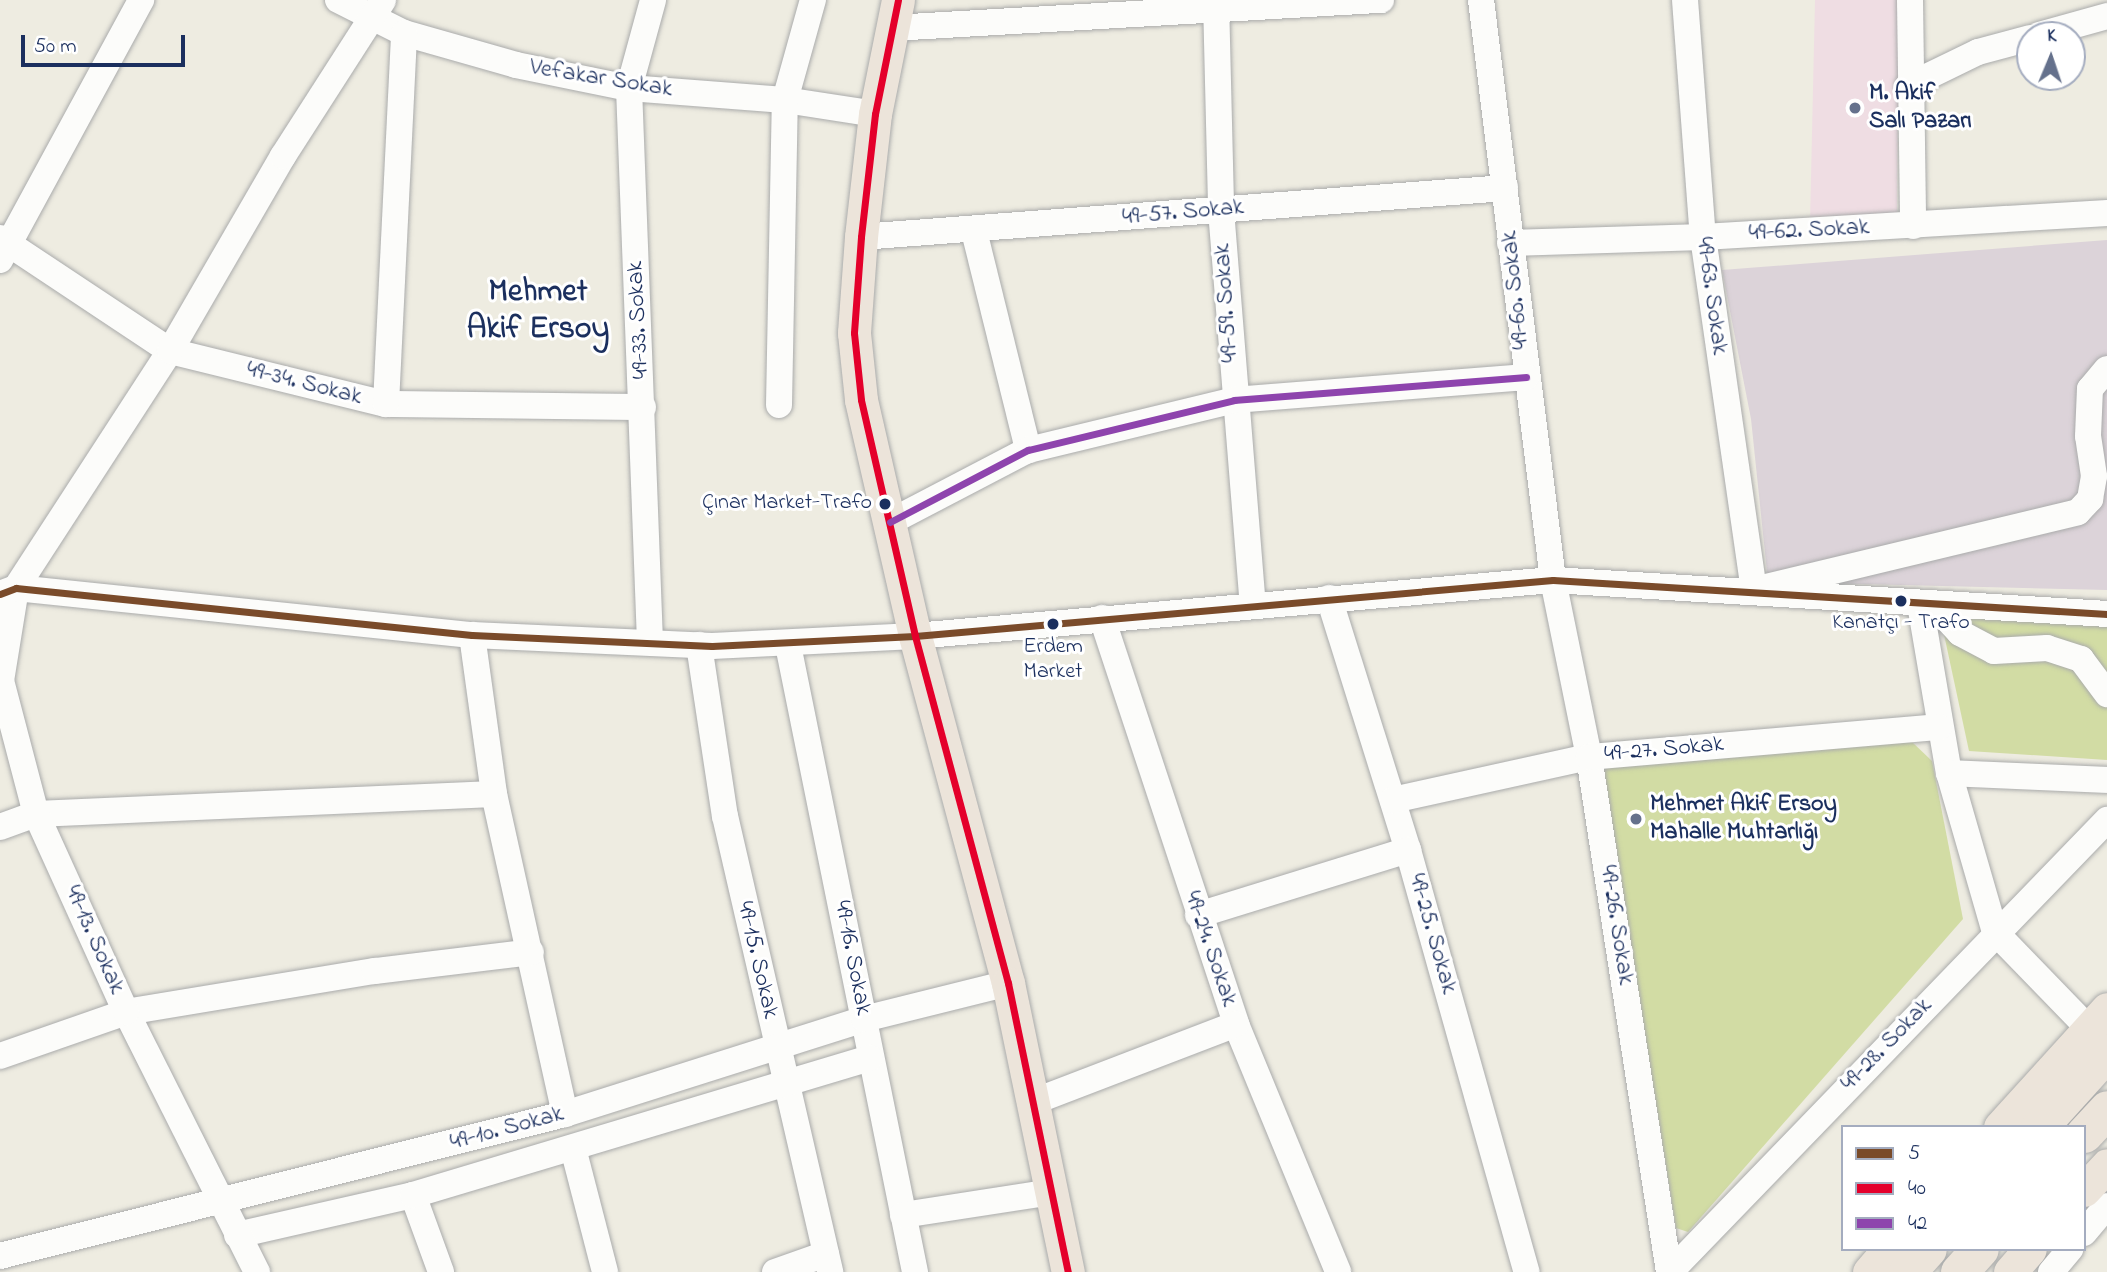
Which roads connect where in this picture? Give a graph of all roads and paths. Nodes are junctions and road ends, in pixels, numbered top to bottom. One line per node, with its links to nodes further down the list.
1 (141, 0): 28 (street)
2 (338, 0): 10 (street, Vefakar Sokak)
3 (653, 0): 17 (street, 49-33. Sokak)
4 (813, 0): 18 (street)
5 (1381, 0): 9 (street)
6 (1481, 0): 20 (street, 49-60. Sokak)
7 (1685, 0): 26 (street, 49-63. Sokak)
8 (1910, 0): 16 (street)
9 (1216, 6): 11 (street); 21 (street, 49-59. Sokak)
10 (378, 8): 14 (street, Vefakar Sokak); 29 (street)
11 (895, 14): 19 (main road)
12 (2107, 16): 13 (street)
13 (2086, 22)
14 (404, 33): 17 (street, Vefakar Sokak); 33 (street)
15 (2016, 42): 16 (street)
16 (1908, 86): 23 (street)
17 (629, 88): 18 (street, Vefakar Sokak); 35 (street, 49-33. Sokak)
18 (785, 100): 19 (street, Vefakar Sokak); 34 (street)
19 (874, 114): 25 (main road)
20 (1505, 188): 21 (street, 49-57. Sokak); 27 (street, 49-60. Sokak)
21 (1220, 210): 24 (street, 49-57. Sokak); 32 (street, 49-59. Sokak)
22 (2107, 213): 23 (street, 49-62. Sokak)
23 (1913, 226): 26 (street, 49-62. Sokak)
24 (974, 231): 25 (street, 49-57. Sokak); 36 (street)
25 (861, 237): 37 (main road)
26 (1703, 237): 27 (street, 49-62. Sokak); 39 (street, 49-63. Sokak)
27 (1510, 243): 31 (street, 49-60. Sokak)
28 (4, 248): 29 (street, 49-34. Sokak)
29 (170, 351): 33 (street, 49-34. Sokak); 40 (street)
30 (2107, 369): 39 (street)
31 (1526, 377): 32 (street); 38 (street, 49-60. Sokak)
32 (1234, 400): 36 (street); 42 (street, 49-59. Sokak)
33 (386, 404): 35 (street, 49-34. Sokak)
34 (779, 405)
35 (643, 407): 48 (street, 49-33. Sokak)
36 (1028, 450): 37 (street)
37 (890, 522): 47 (main road)
38 (1553, 580): 39 (street); 41 (street); 53 (street, 49-26. Sokak)
39 (1754, 590): 43 (street)
40 (8, 591): 46 (street); 58 (street, 49-13. Sokak)
41 (1329, 598): 42 (street); 57 (street, 49-25. Sokak)
42 (1253, 605): 45 (street)
43 (1927, 605): 44 (street); 51 (street); 52 (street)
44 (2107, 614)
45 (1102, 618): 47 (street); 62 (street, 49-24. Sokak)
46 (472, 635): 48 (street); 56 (street)
47 (915, 636): 50 (street); 65 (main road)
48 (650, 642): 49 (street)
49 (699, 645): 50 (street); 70 (street, 49-15. Sokak)
50 (788, 645): 67 (street, 49-16. Sokak)
51 (2107, 694)
52 (1939, 727): 53 (street, 49-27. Sokak); 54 (street)
53 (1590, 757): 57 (street, 49-27. Sokak); 105 (street, 49-26. Sokak)
54 (1949, 773): 55 (street); 63 (street)
55 (2107, 780)
56 (494, 794): 58 (street); 64 (street)
57 (1393, 800): 61 (street, 49-25. Sokak)
58 (36, 814): 60 (street); 66 (street, 49-13. Sokak)
59 (2107, 820): 63 (street, 49-28. Sokak)
60 (0, 827)
61 (1408, 850): 62 (street); 104 (street, 49-25. Sokak)
62 (1198, 915): 68 (street, 49-24. Sokak)
63 (1995, 932): 69 (street); 105 (street, 49-28. Sokak)
64 (531, 952): 66 (street); 76 (street)
65 (1008, 984): 67 (street, 49-10. Sokak); 74 (main road)
66 (126, 1012): 71 (street); 85 (street, 49-13. Sokak)
67 (864, 1019): 70 (street, 49-10. Sokak); 72 (street, 49-16. Sokak)
68 (1236, 1024): 74 (street); 103 (street, 49-24. Sokak)
69 (2101, 1030): 77 (main road); 78 (highway)
70 (776, 1046): 73 (street, 49-15. Sokak); 76 (street, 49-10. Sokak)
71 (0, 1056)
72 (870, 1058): 73 (street, 49-10. Sokak); 87 (street, 49-16. Sokak)
73 (785, 1081): 80 (street, 49-10. Sokak); 96 (street, 49-15. Sokak)
74 (1033, 1102): 83 (main road)
75 (2107, 1109): 79 (highway)
76 (565, 1114): 85 (street, 49-10. Sokak)
77 (2002, 1125)
78 (2040, 1125)
79 (2086, 1132)
80 (573, 1148): 84 (street, 49-10. Sokak); 99 (street)
81 (2107, 1166): 82 (main road)
82 (2086, 1188)
83 (1051, 1192): 87 (street); 102 (main road)
84 (413, 1195): 89 (street, 49-10. Sokak); 98 (street)
85 (218, 1200): 89 (street, 49-13. Sokak); 95 (street, 49-10. Sokak)
86 (2107, 1206): 88 (street)
87 (903, 1215): 101 (street, 49-16. Sokak)
88 (2086, 1231)
89 (237, 1235): 97 (street, 49-13. Sokak)
90 (1887, 1251): 106 (main road)
91 (1926, 1251): 107 (highway)
92 (1978, 1251): 108 (highway)
93 (2028, 1251): 109 (main road)
94 (2068, 1251): 110 (street)
95 (0, 1256)
96 (828, 1263): 100 (street)
97 (257, 1272)
98 (440, 1272)
99 (605, 1272)
100 (775, 1272)
101 (915, 1272)
102 (1068, 1272)
103 (1338, 1272)
104 (1527, 1272)
105 (1670, 1272)
106 (1868, 1272)
107 (1908, 1272)
108 (1959, 1272)
109 (2010, 1272)
110 (2051, 1272)

